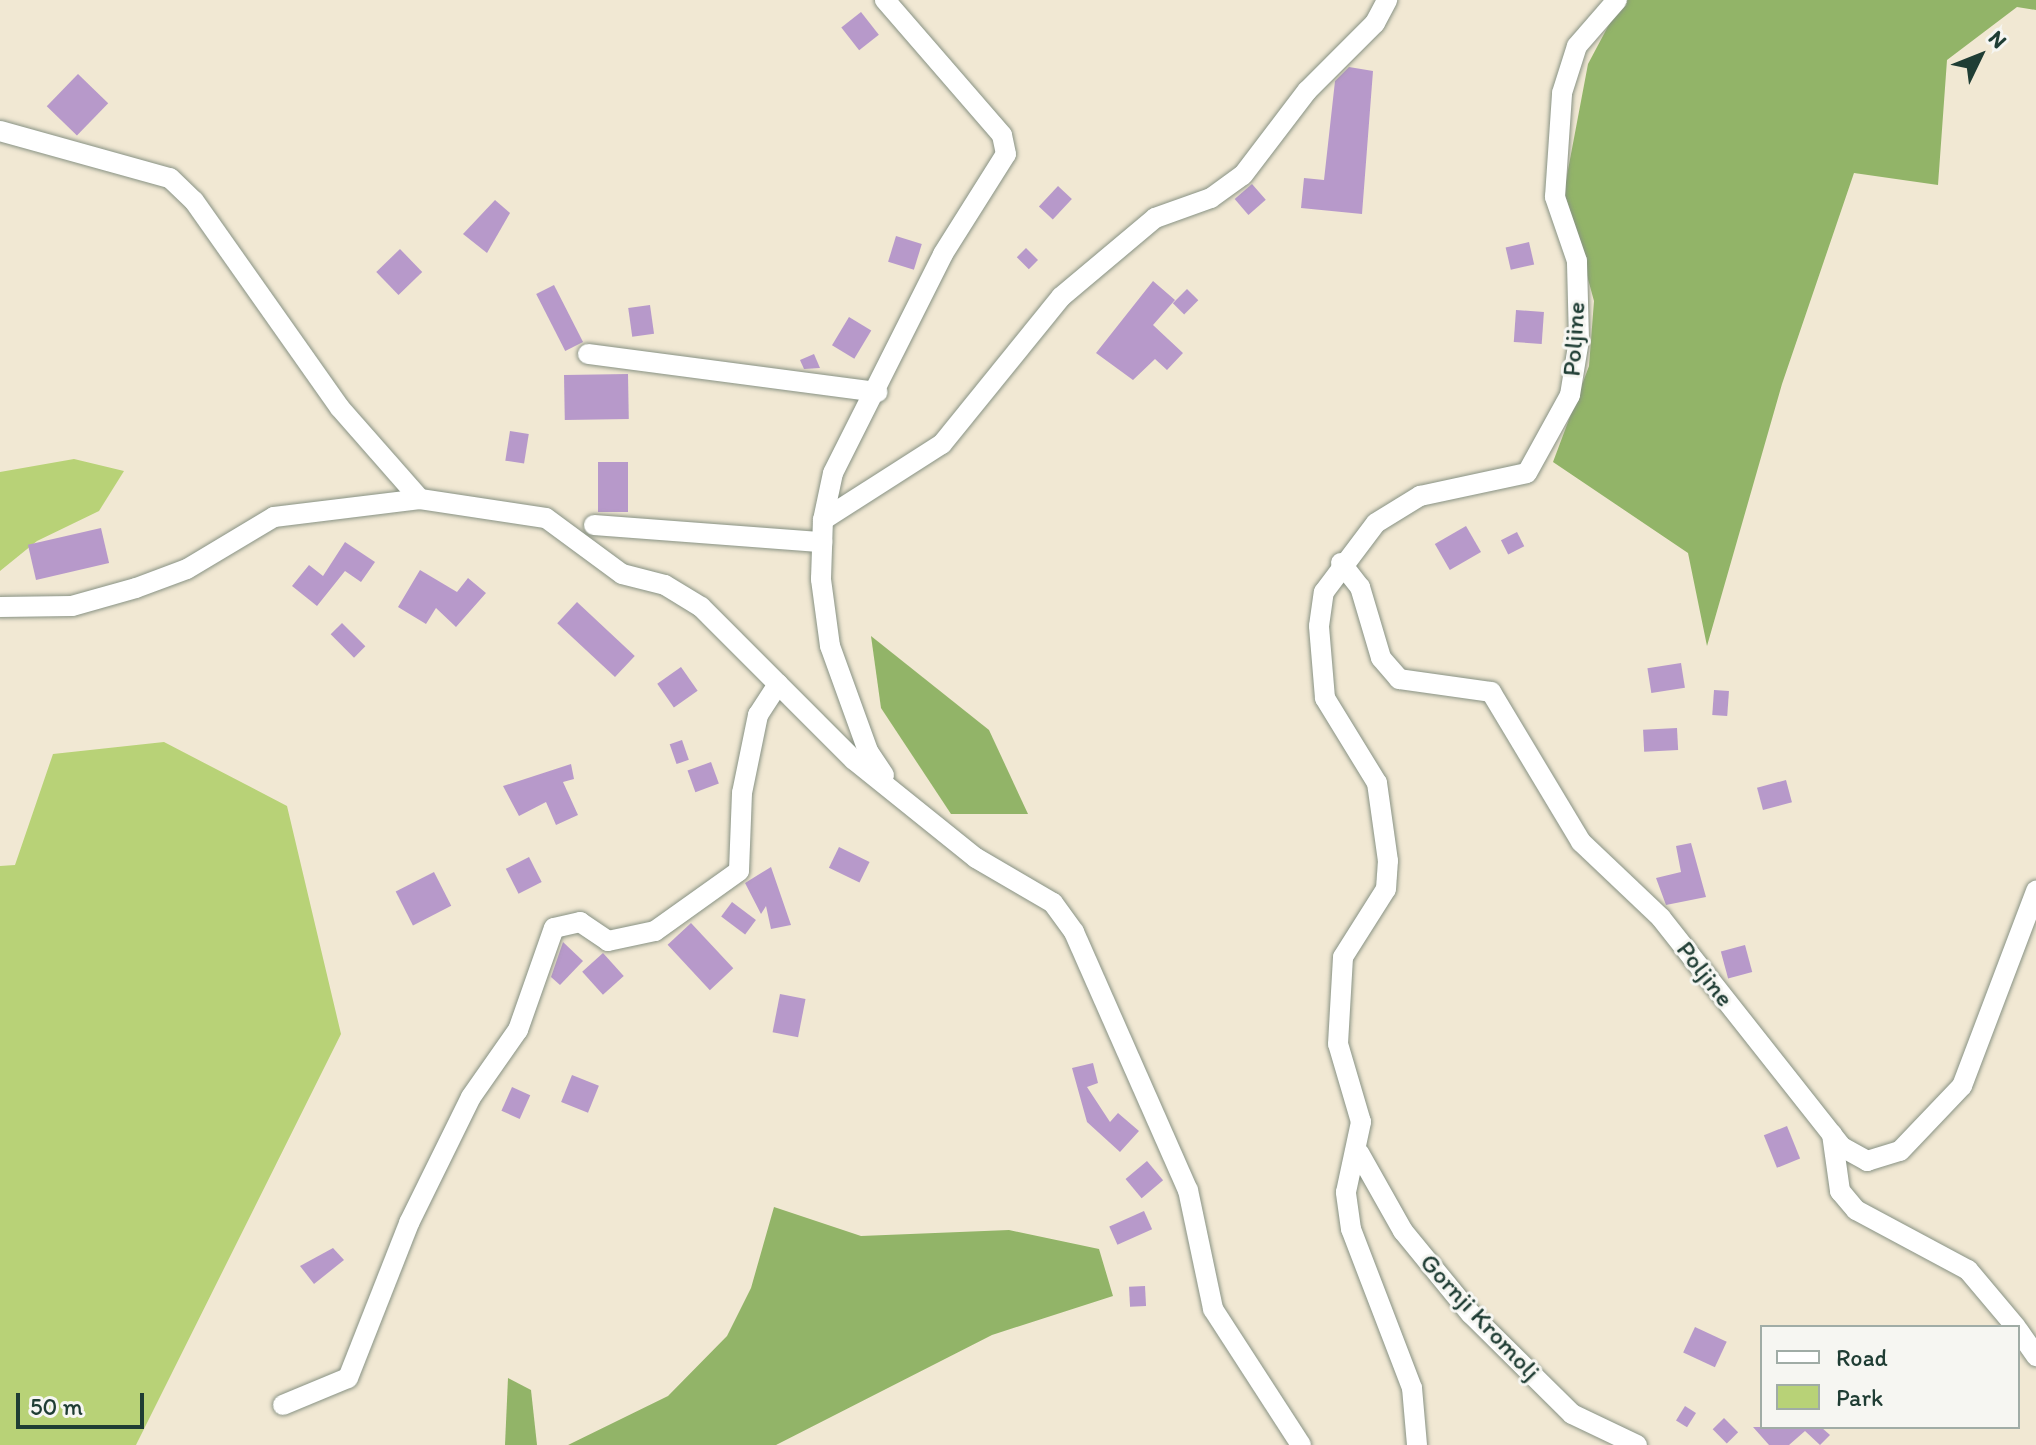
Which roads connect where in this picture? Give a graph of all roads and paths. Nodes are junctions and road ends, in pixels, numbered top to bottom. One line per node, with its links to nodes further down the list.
1 (885, 0): 6 (street)
2 (1387, 0): 8 (street)
3 (1617, 0): 11 (street, Poljine)
4 (0, 131): 7 (street)
5 (588, 354): 6 (street)
6 (878, 392): 8 (street)
7 (420, 499): 12 (street); 13 (street)
8 (823, 520): 10 (street)
9 (594, 525): 10 (street)
10 (822, 542): 14 (street)
11 (1341, 563): 16 (street, Poljine); 17 (street, Poljine)
12 (0, 607)
13 (778, 684): 14 (street); 21 (street)
14 (890, 784): 22 (street)
15 (2036, 891): 16 (street, Poljine)
16 (1832, 1134): 18 (street)
17 (1359, 1153): 23 (street, Poljine); 24 (street, Gornji Kromolj)
18 (2014, 1325)
19 (2020, 1333): 20 (street)
20 (2036, 1356)
21 (283, 1405)
22 (1301, 1445)
23 (1417, 1445)
24 (1637, 1445)

